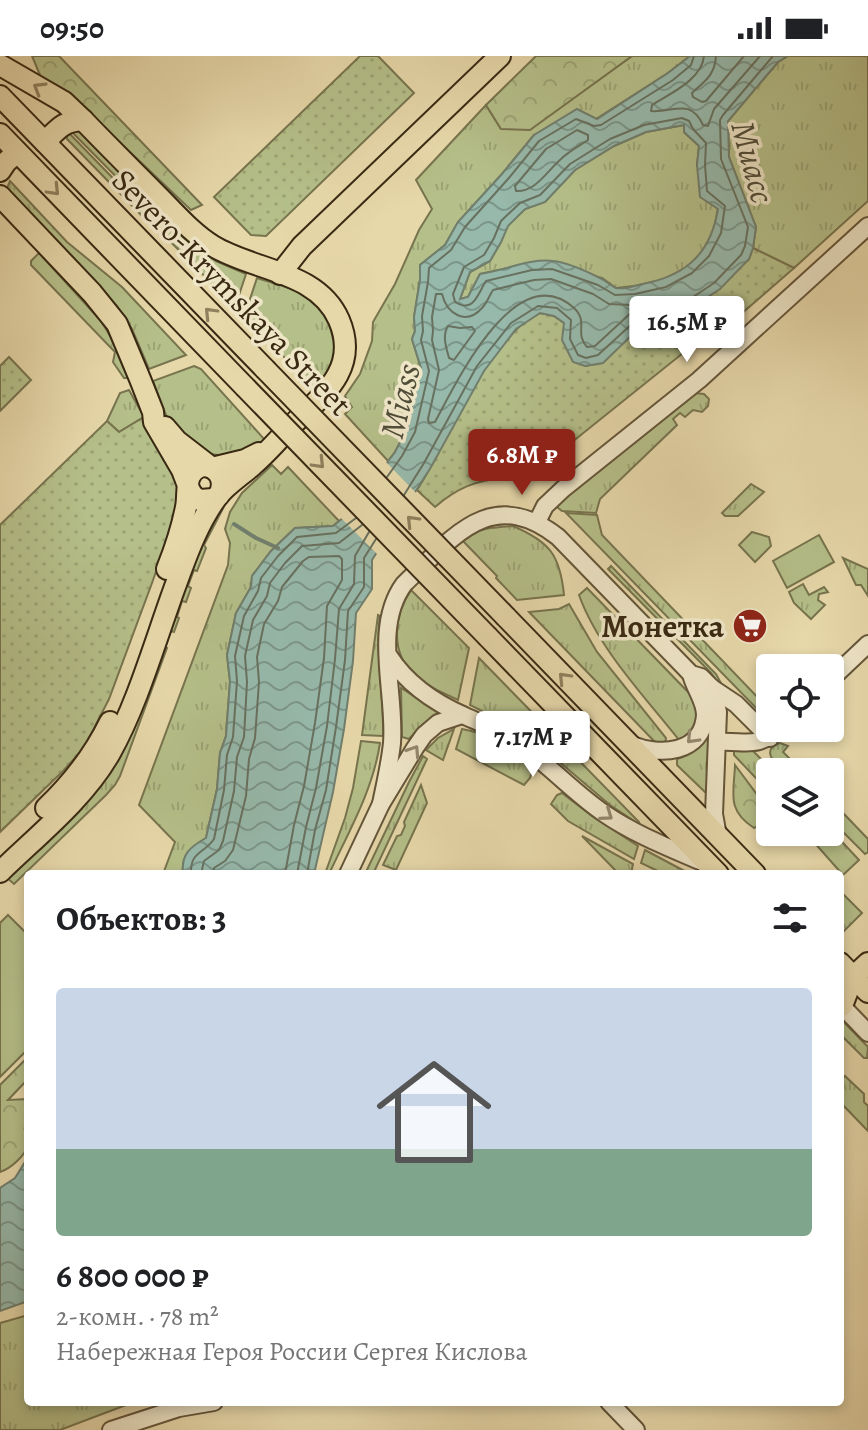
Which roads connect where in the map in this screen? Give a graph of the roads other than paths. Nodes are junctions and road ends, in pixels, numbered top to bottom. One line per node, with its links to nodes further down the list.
1 (500, 56): 11 (main road)
2 (0, 65): 4 (main road, one-way to 2)
3 (0, 96): 6 (main road, Severo-Krymskaya Street)
4 (83, 120): 6 (main road); 11 (main road)
5 (0, 134): 7 (main road, Severo-Krymskaya Street)
6 (45, 142): 27 (main road, Severo-Krymskaya Street, one-way to 6, bridge)
7 (17, 152): 8 (main road); 32 (main road, Severo-Krymskaya Street, one-way to 32, bridge)
8 (0, 171)
9 (0, 196): 12 (main road)
10 (868, 226): 17 (street)
11 (280, 274): 13 (main road)
12 (153, 412): 14 (main road); 15 (main road)
13 (271, 446): 14 (main road); 16 (main road)
14 (212, 468): 15 (main road); 16 (main road)
15 (188, 485): 16 (main road); 30 (main road)
16 (219, 495): 34 (main road)
17 (537, 522): 19 (street); 21 (street)
18 (868, 644): 20 (street)
19 (389, 655): 23 (street); 28 (street)
20 (844, 667)
21 (691, 674): 22 (street); 27 (street, one-way to 27)
22 (712, 688): 24 (street); 25 (street)
23 (462, 715): 28 (street, one-way to 23); 32 (street, one-way to 32)
24 (756, 719)
25 (717, 742): 26 (street); 29 (street)
26 (756, 742)
27 (627, 743): 29 (main road, Severo-Krymskaya Street)
28 (381, 804): 31 (street)
29 (718, 836): 33 (main road, Severo-Krymskaya Street)
30 (0, 853)
31 (350, 870)
32 (714, 870)
33 (751, 870)
34 (0, 872)
35 (854, 967): 36 (main road); 37 (main road)
36 (868, 992)
37 (844, 996)
38 (868, 1002): 39 (main road)
39 (844, 1005)
40 (844, 1008): 41 (street)
41 (868, 1033)
42 (191, 1406): 44 (street)
43 (613, 1406): 45 (street)
44 (111, 1430)
45 (636, 1430)

